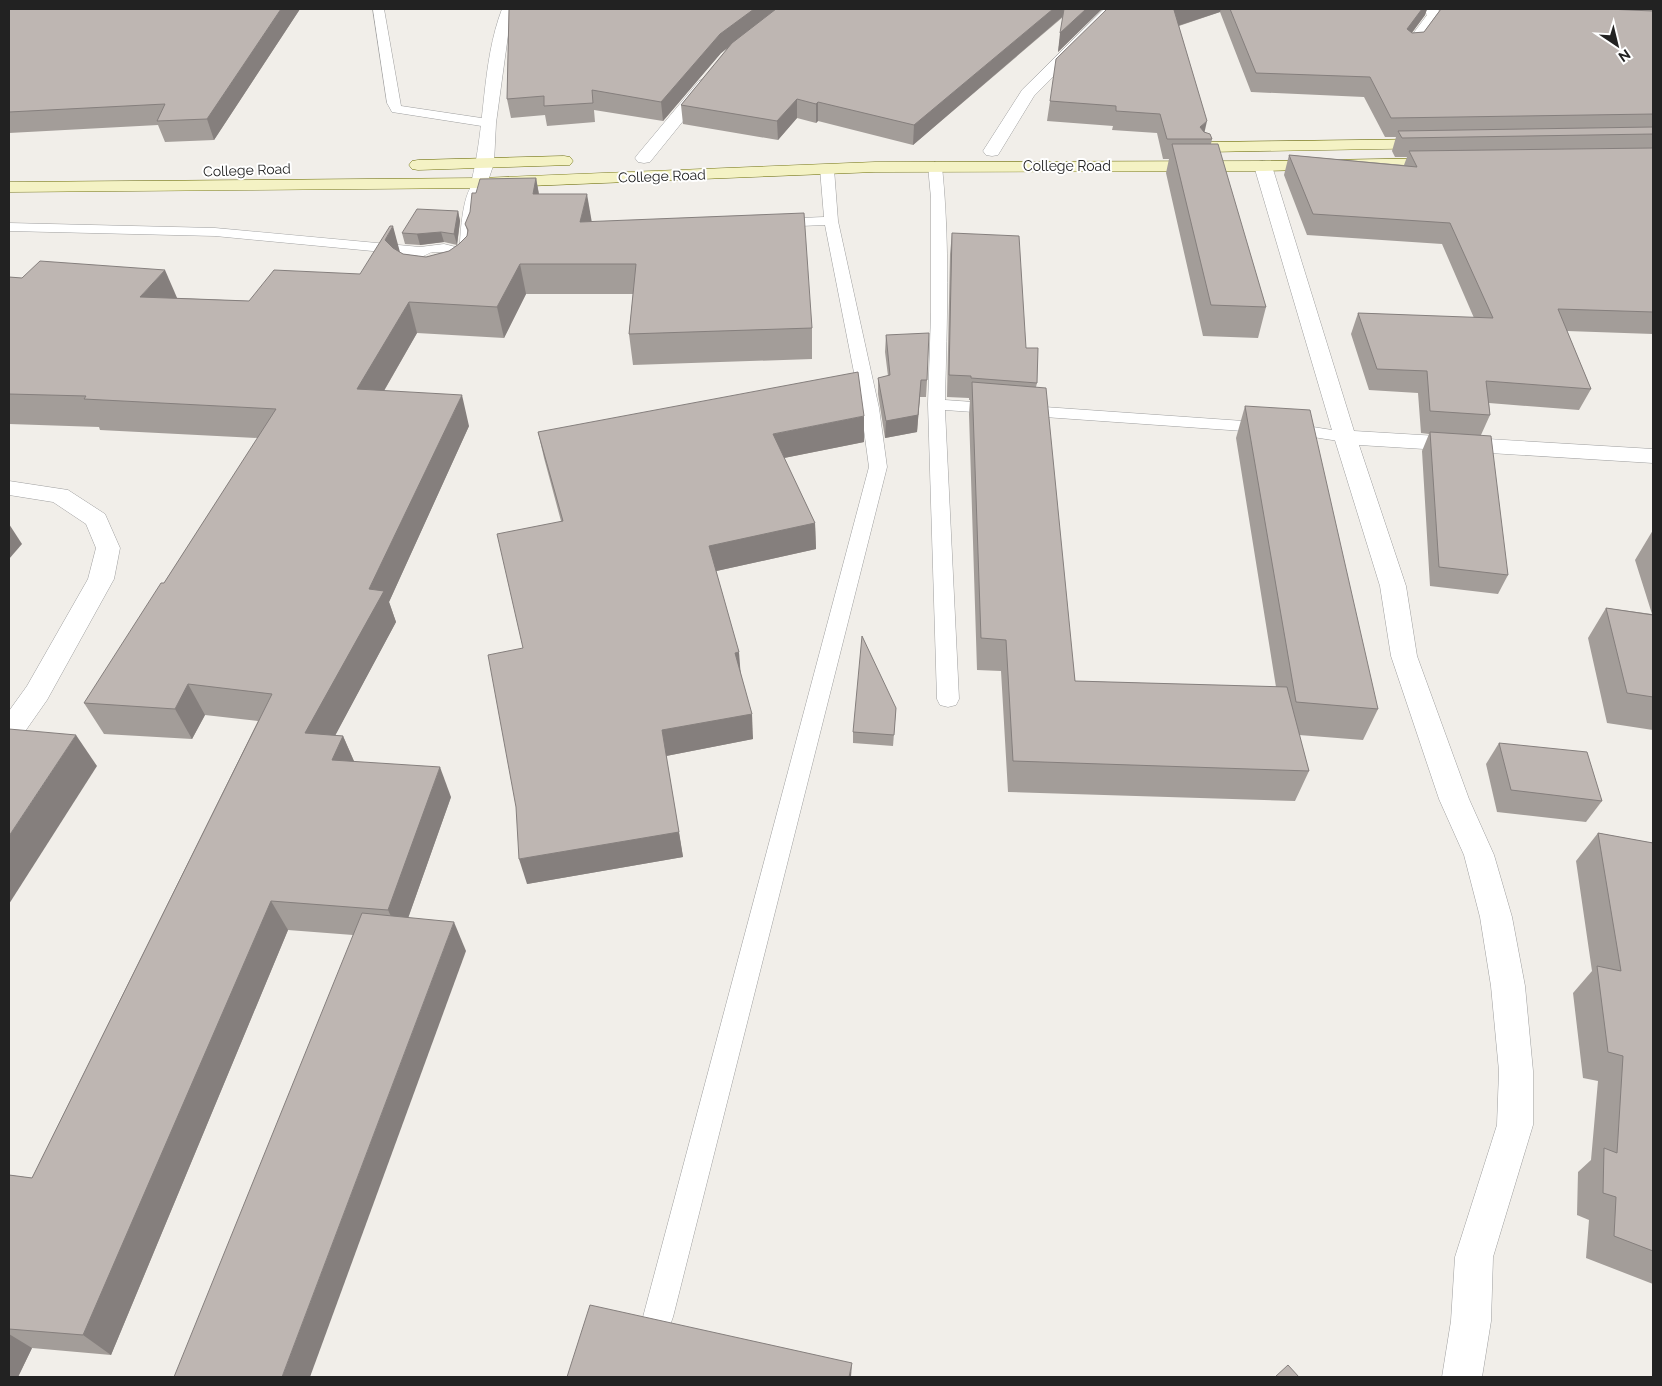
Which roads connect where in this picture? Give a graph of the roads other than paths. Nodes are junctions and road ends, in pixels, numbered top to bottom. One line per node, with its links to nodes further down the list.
1 (378, 9): 7 (lane)
2 (1112, 9): 11 (street)
3 (1431, 9): 5 (street)
4 (509, 16): 7 (street)
5 (1411, 47)
6 (715, 71): 12 (street)
7 (488, 123): 17 (street)
8 (1452, 143): 9 (main road)
9 (1192, 148)
10 (1042, 150): 11 (main road, College Road)
11 (992, 151): 14 (main road, College Road)
12 (644, 158): 13 (main road, College Road); 15 (main road, College Road)
13 (664, 158)
14 (684, 158)
15 (624, 159)
16 (585, 160): 17 (main road)
17 (485, 163): 19 (main road); 25 (street)
18 (1461, 163): 21 (main road, College Road)
19 (405, 166)
20 (936, 166): 21 (main road, College Road); 23 (main road, College Road); 32 (lane)
21 (1263, 166): 33 (street)
22 (305, 168): 24 (main road, College Road)
23 (827, 169): 25 (main road, College Road); 27 (lane)
24 (9, 173)
25 (480, 183): 26 (main road, College Road); 31 (lane)
26 (9, 187)
27 (831, 221): 28 (lane); 38 (lane)
28 (761, 224)
29 (9, 227): 30 (lane)
30 (420, 251): 31 (lane); 31 (lane)
31 (463, 253)
32 (936, 404): 33 (lane); 36 (lane)
33 (1345, 437): 34 (street); 39 (street)
34 (1653, 456)
35 (9, 488): 37 (street)
36 (948, 699)
37 (9, 732)
38 (658, 1318)
39 (1462, 1377)

